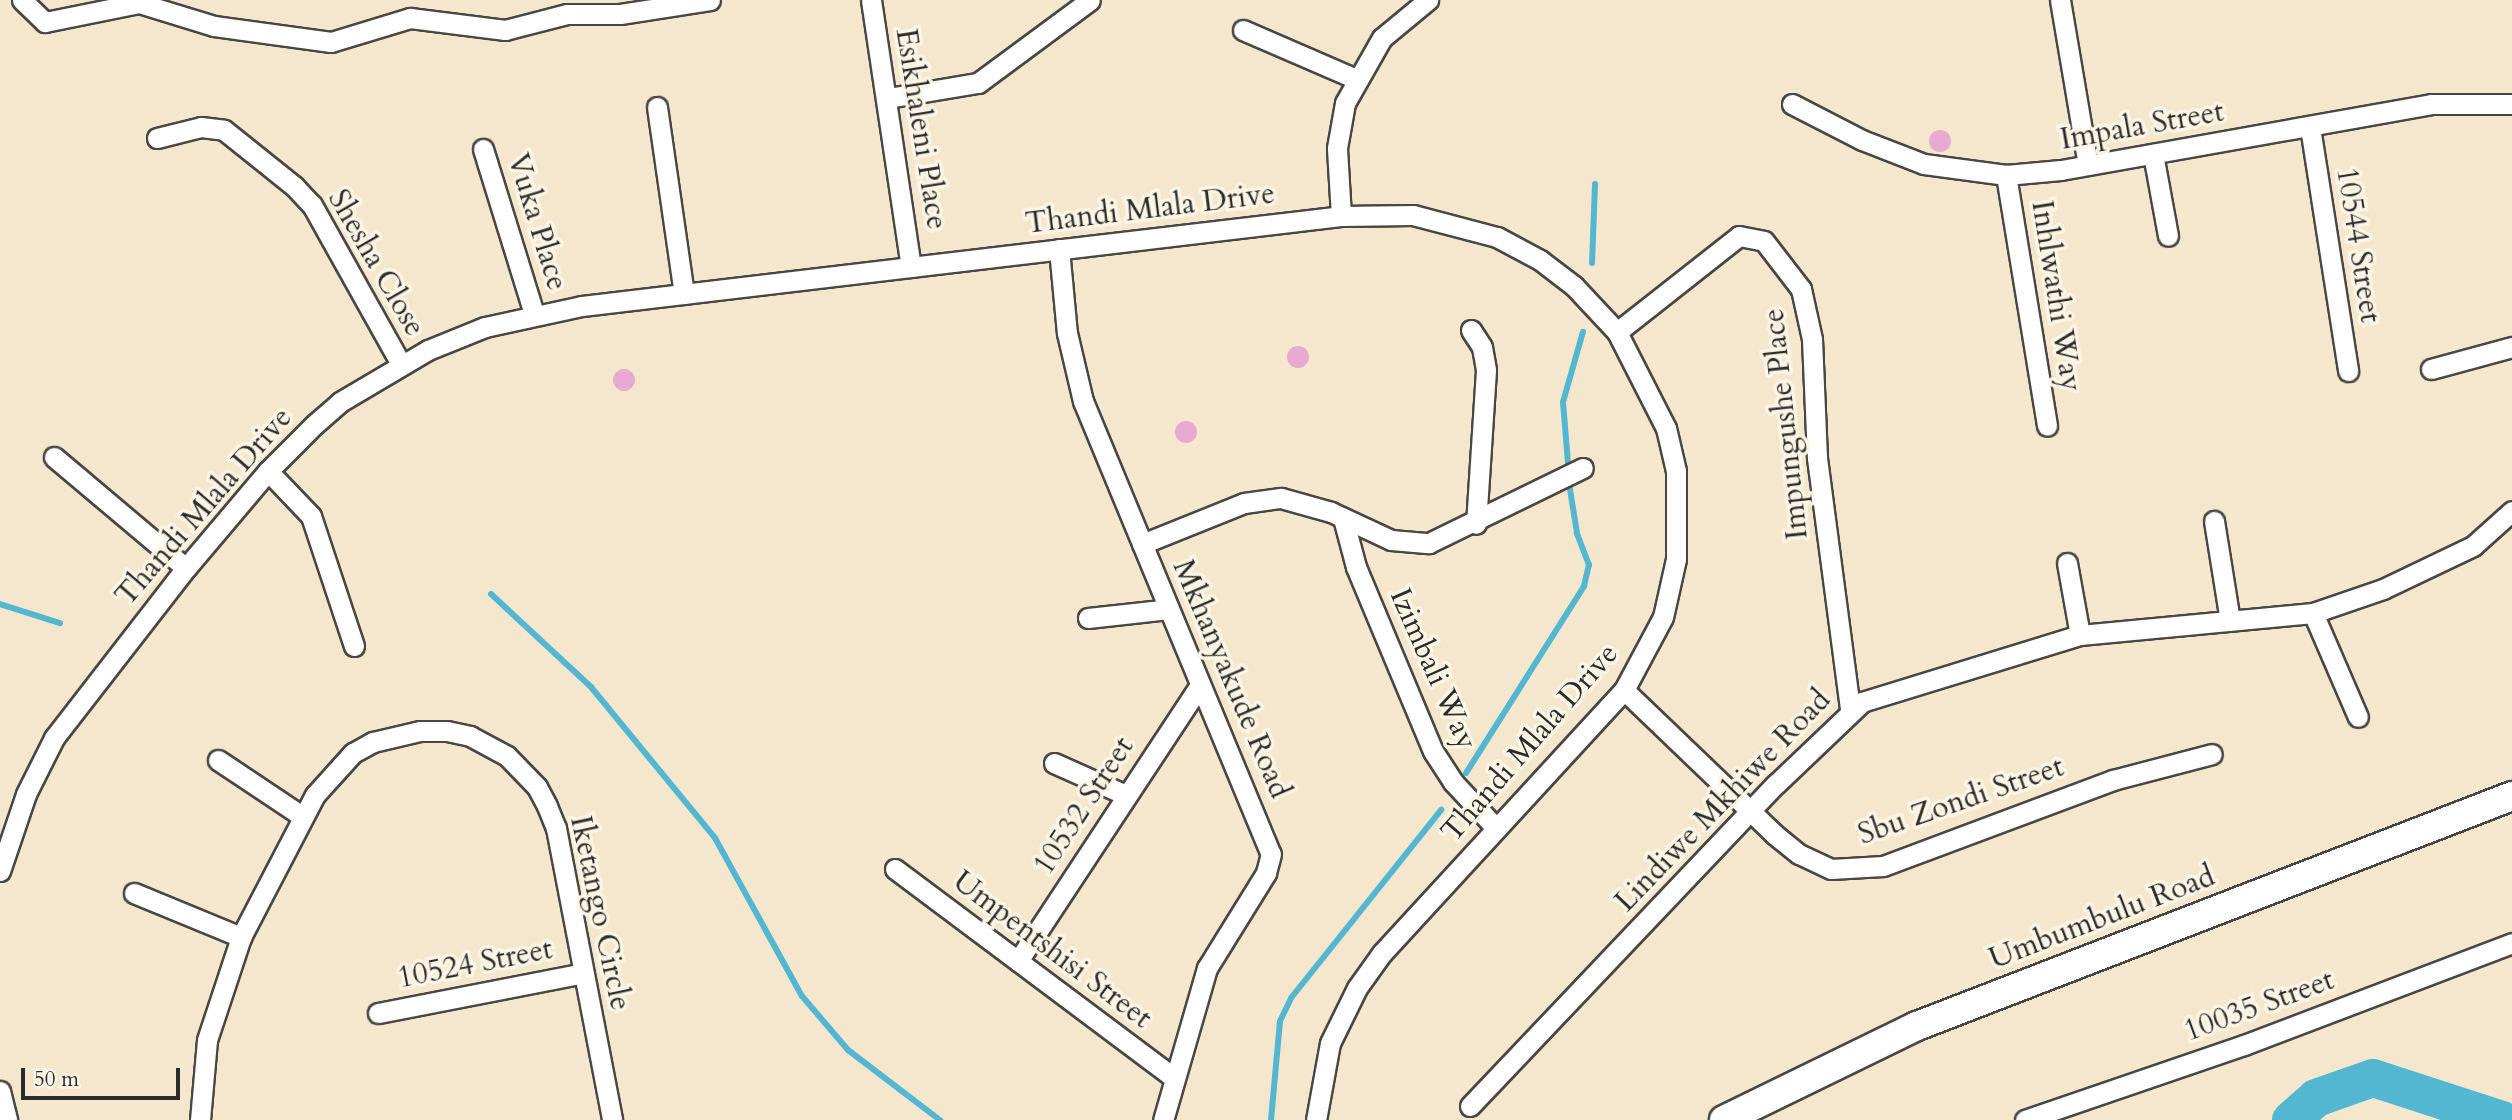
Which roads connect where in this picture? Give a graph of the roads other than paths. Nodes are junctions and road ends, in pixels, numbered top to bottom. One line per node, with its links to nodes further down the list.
1 (22, 0): 2 (street)
2 (710, 0)
3 (871, 0): 9 (street, Esikhaleni Place)
4 (1090, 0): 9 (street)
5 (1428, 0): 8 (street)
6 (2060, 0): 17 (street)
7 (1243, 30): 8 (street)
8 (1356, 79): 19 (street)
9 (888, 98): 22 (street, Esikhaleni Place)
10 (1792, 104): 18 (street, Impala Street)
11 (2512, 104): 13 (street, Impala Street)
12 (657, 107): 23 (street)
13 (2309, 127): 16 (street, Impala Street); 30 (street, 10544 Street)
14 (157, 138): 28 (street, Shesha Close)
15 (483, 149): 24 (street, Vuka Place)
16 (2153, 155): 17 (street, Impala Street); 20 (street)
17 (2088, 165): 18 (street, Impala Street)
18 (2006, 175): 31 (street, Inhlwathi Way)
19 (1341, 216): 21 (street, Thandi Mlala Drive); 26 (street, Thandi Mlala Drive)
20 (2168, 236)
21 (1059, 249): 22 (street, Thandi Mlala Drive); 39 (street, Mkhanyakude Road)
22 (911, 267): 23 (street, Thandi Mlala Drive)
23 (684, 295): 24 (street, Thandi Mlala Drive)
24 (534, 313): 28 (street, Thandi Mlala Drive)
25 (1471, 330): 38 (street)
26 (1618, 332): 49 (street, Thandi Mlala Drive); 50 (street, Impungushe Place)
27 (2512, 347): 29 (street)
28 (401, 363): 34 (street, Thandi Mlala Drive)
29 (2431, 369)
30 (2348, 372)
31 (2047, 426)
32 (54, 457): 41 (street)
33 (1583, 468): 38 (street)
34 (268, 471): 41 (street, Thandi Mlala Drive); 47 (street)
35 (2512, 512): 43 (street, Lindiwe Mkhiwe Road)
36 (1343, 518): 38 (street); 39 (street); 59 (street, Izimbali Way)
37 (2214, 521): 45 (street)
38 (1476, 524)
39 (1143, 544): 42 (street, Mkhanyakude Road)
40 (2067, 563): 46 (street)
41 (186, 568): 61 (street, Thandi Mlala Drive)
42 (1169, 609): 44 (street); 48 (street, Mkhanyakude Road)
43 (2313, 613): 45 (street, Lindiwe Mkhiwe Road); 51 (street)
44 (1088, 618)
45 (2230, 621): 46 (street, Lindiwe Mkhiwe Road)
46 (2080, 635): 50 (street, Lindiwe Mkhiwe Road)
47 (355, 646)
48 (1200, 685): 55 (street, 10532 Street); 68 (street, Mkhanyakude Road)
49 (1624, 690): 57 (street, Sbu Zondi Street); 59 (street, Thandi Mlala Drive)
50 (1850, 710): 57 (street, Lindiwe Mkhiwe Road)
51 (2358, 717)
52 (2212, 754): 57 (street, Sbu Zondi Street)
53 (218, 760): 58 (street)
54 (1054, 763): 55 (street)
55 (1126, 795): 65 (street, 10532 Street)
56 (2512, 796): 76 (main road, Umbumbulu Road)
57 (1751, 813): 70 (street, Lindiwe Mkhiwe Road)
58 (302, 816): 63 (street, Iketango Circle); 66 (street, Iketango Circle)
59 (1496, 828): 75 (street, Thandi Mlala Drive)
60 (895, 869): 65 (street, Umpentshisi Street)
61 (0, 871)
62 (134, 892): 63 (street)
63 (241, 937): 72 (street, Iketango Circle)
64 (2512, 943): 77 (street, 10035 Street)
65 (1018, 961): 68 (street, Umpentshisi Street)
66 (583, 973): 67 (street, 10524 Street); 73 (street, Iketango Circle)
67 (378, 1013)
68 (1174, 1078): 74 (street, Mkhanyakude Road)
69 (0, 1091): 71 (street)
70 (1470, 1106)
71 (7, 1120)
72 (200, 1120)
73 (612, 1120)
74 (1163, 1120)
75 (1316, 1120)
76 (1724, 1120)
77 (2025, 1120)

